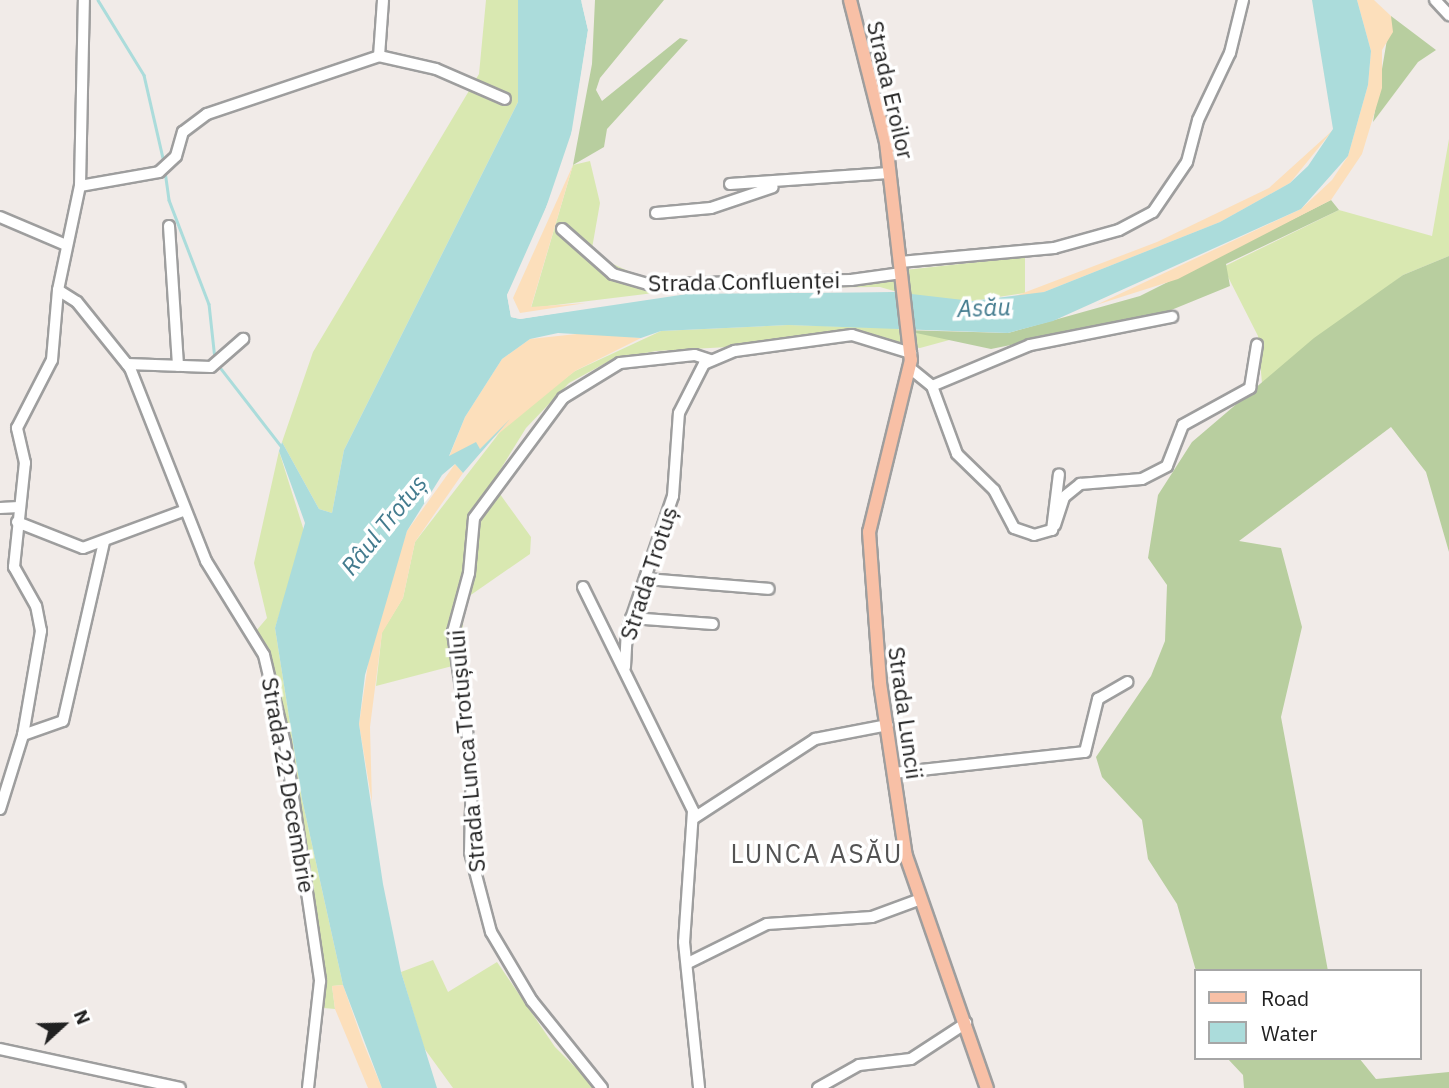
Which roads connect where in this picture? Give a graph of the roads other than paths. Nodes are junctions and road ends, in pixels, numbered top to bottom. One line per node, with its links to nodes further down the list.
1 (84, 0): 12 (street)
2 (383, 0): 7 (street)
3 (850, 0): 9 (main road, Strada Eroilor)
4 (1243, 0): 18 (street, Strada Confluenței)
5 (1434, 0): 6 (street)
6 (1449, 15)
7 (379, 56): 8 (street); 12 (street)
8 (505, 99)
9 (889, 173): 10 (street); 18 (main road, Strada Eroilor)
10 (790, 183): 11 (street); 13 (street)
11 (730, 184)
12 (80, 187): 17 (street)
13 (656, 213)
14 (0, 217): 17 (street)
15 (169, 226): 27 (street)
16 (562, 229): 18 (street, Strada Confluenței)
17 (66, 245): 19 (street)
18 (901, 267): 21 (main road, Strada Eroilor)
19 (58, 290): 26 (street, Strada 22 Decembrie); 31 (street)
20 (1172, 317): 29 (street)
21 (909, 336): 24 (main road, Strada Luncii)
22 (243, 339): 27 (street)
23 (1257, 345): 35 (street)
24 (911, 353): 25 (street); 28 (main road, Strada Luncii)
25 (710, 360): 37 (street, Strada Trotuș); 56 (street, Strada Lunca Trotușului)
26 (127, 364): 27 (street); 33 (street, Strada 22 Decembrie)
27 (178, 366)
28 (911, 369): 29 (street); 44 (main road, Strada Luncii)
29 (932, 386): 35 (street)
30 (1059, 474): 35 (street)
31 (19, 507): 32 (street); 34 (street)
32 (0, 508)
33 (183, 511): 36 (street); 55 (street, Strada 22 Decembrie)
34 (17, 522): 36 (street); 45 (street)
35 (1055, 524)
36 (104, 542): 45 (street)
37 (645, 579): 39 (street); 40 (street, Strada Trotuș)
38 (583, 587): 42 (street, Strada Trotuș)
39 (769, 589)
40 (631, 618): 41 (street); 42 (street, Strada Trotuș)
41 (713, 624)
42 (625, 667): 48 (street, Strada Trotuș)
43 (1128, 682): 46 (street)
44 (888, 725): 46 (main road, Strada Luncii); 48 (street)
45 (23, 735): 47 (street)
46 (894, 773): 49 (main road, Strada Luncii)
47 (0, 809)
48 (694, 818): 50 (street, Strada Trotuș)
49 (921, 899): 50 (street); 51 (main road, Strada Luncii)
50 (688, 963): 53 (street, Strada Trotuș)
51 (966, 1023): 58 (street); 59 (main road, Strada Luncii)
52 (0, 1049): 54 (street)
53 (699, 1085): 57 (street)
54 (180, 1088)
55 (308, 1088)
56 (602, 1088)
57 (688, 1088)
58 (818, 1088)
59 (987, 1088)

